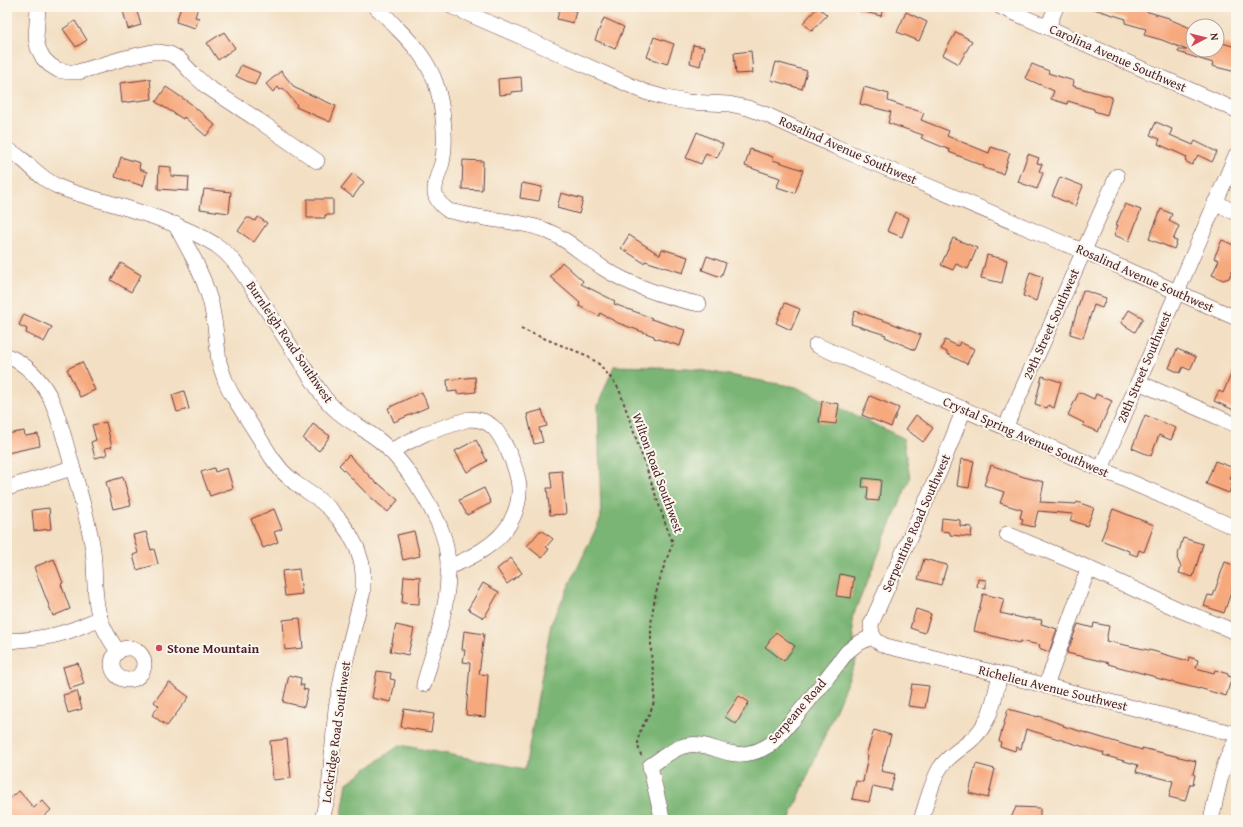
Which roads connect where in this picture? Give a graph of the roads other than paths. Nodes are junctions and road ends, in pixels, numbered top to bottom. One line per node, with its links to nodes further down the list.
1 (38, 7): 10 (street)
2 (376, 7): 17 (street)
3 (452, 7): 15 (street, Rosalind Avenue Southwest)
4 (1001, 7): 6 (street, Carolina Avenue Southwest)
5 (1056, 7): 6 (street)
6 (1048, 27): 7 (street, Carolina Avenue Southwest)
7 (1236, 110)
8 (7, 149): 14 (street, Burnleigh Road Southwest)
9 (1236, 155): 12 (street, 28th Street Southwest)
10 (317, 161)
11 (1117, 176): 15 (street, 29th Street Southwest)
12 (1215, 202): 13 (street); 16 (street, 28th Street Southwest)
13 (1236, 213)
14 (175, 224): 25 (street, Burnleigh Road Southwest); 43 (street, Lockridge Road Southwest)
15 (1084, 251): 16 (street, Rosalind Avenue Southwest); 24 (street, 29th Street Southwest)
16 (1177, 292): 18 (street, Rosalind Avenue Southwest); 21 (street, 28th Street Southwest)
17 (699, 304)
18 (1236, 318)
19 (816, 345): 22 (street, Crystal Spring Avenue Southwest)
20 (7, 356): 26 (street)
21 (1138, 382): 23 (street); 27 (street, 28th Street Southwest)
22 (964, 410): 24 (street, Crystal Spring Avenue Southwest); 35 (street, Serpentine Road Southwest)
23 (1236, 425)
24 (1005, 428): 27 (street, Crystal Spring Avenue Southwest)
25 (390, 451): 31 (street, Burnleigh Road Southwest); 31 (street)
26 (72, 468): 28 (street); 33 (street)
27 (1100, 470): 29 (street, Crystal Spring Avenue Southwest)
28 (7, 488)
29 (1236, 528)
30 (1007, 534): 32 (street)
31 (448, 567): 39 (street, Burnleigh Road Southwest)
32 (1088, 569): 34 (street); 40 (street)
33 (100, 618): 36 (street); 37 (street)
34 (1236, 632)
35 (873, 636): 38 (street, Richelieu Avenue Southwest); 44 (street, Serpeane Road)
36 (7, 641)
37 (118, 652)
38 (1000, 674): 40 (street, Richelieu Avenue Southwest); 45 (street)
39 (424, 684)
40 (1046, 686): 41 (street, Richelieu Avenue Southwest)
41 (1236, 734)
42 (1236, 740): 46 (street)
43 (322, 820)
44 (662, 820)
45 (921, 820)
46 (1211, 820)

